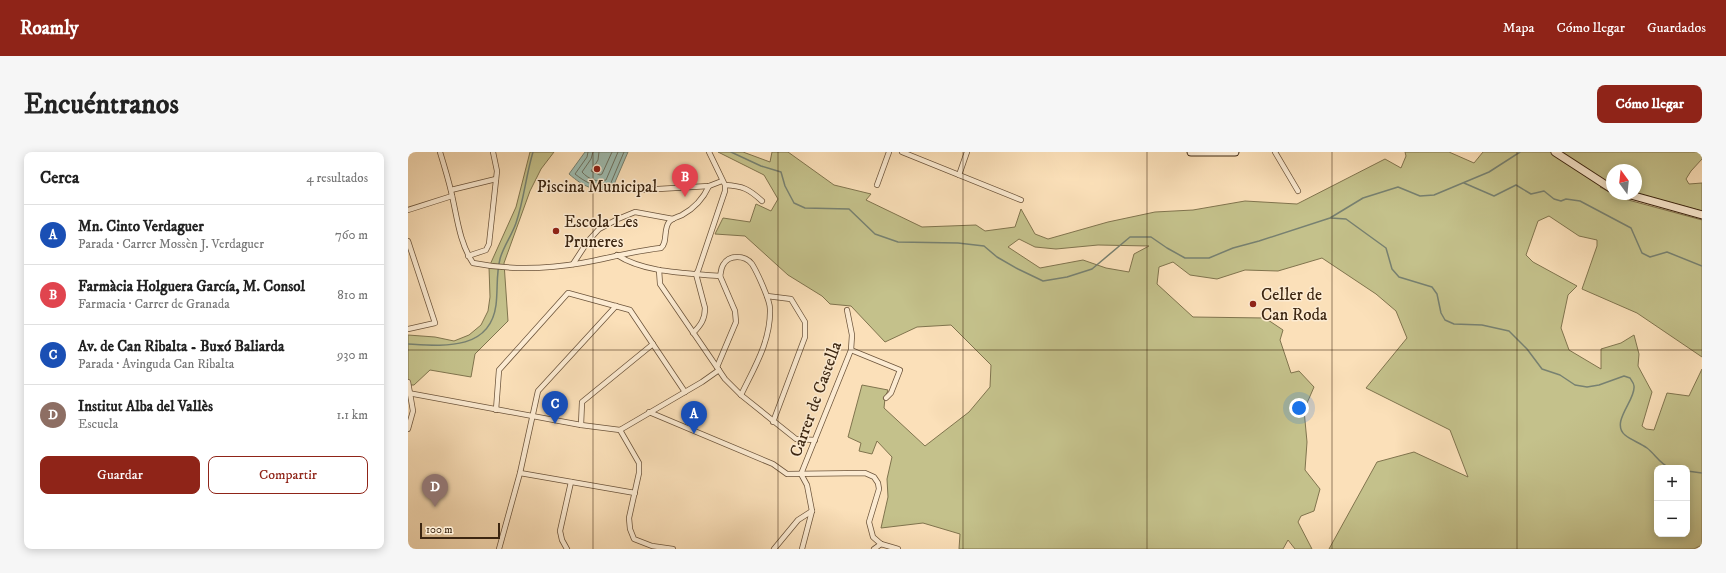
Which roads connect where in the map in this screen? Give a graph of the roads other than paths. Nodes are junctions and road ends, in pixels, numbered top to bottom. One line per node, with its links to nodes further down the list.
1 (440, 152): 19 (street)
2 (492, 152): 12 (street)
3 (709, 152): 13 (street)
4 (889, 152): 14 (street)
5 (902, 152): 11 (street)
6 (967, 152): 11 (street)
7 (1191, 152): 8 (street)
8 (1235, 152)
9 (1275, 152): 18 (street)
10 (1557, 154): 15 (street)
11 (959, 175): 22 (street)
12 (496, 178): 19 (street); 28 (street)
13 (724, 183): 16 (street); 21 (street); 31 (street)
14 (877, 185)
15 (1606, 185)
16 (709, 186): 17 (street); 25 (street)
17 (641, 190)
18 (1298, 192)
19 (452, 193): 23 (street); 28 (street)
20 (1642, 198): 24 (street)
21 (762, 200)
22 (1021, 200)
23 (408, 210)
24 (1702, 215)
25 (673, 219): 27 (street); 29 (street)
26 (408, 241): 36 (street)
27 (617, 255): 29 (street); 30 (street)
28 (468, 256): 29 (street)
29 (573, 264)
30 (659, 270): 31 (street); 37 (street)
31 (696, 274): 32 (street); 37 (street)
32 (720, 276): 33 (street); 40 (street)
33 (767, 296): 44 (street); 49 (street)
34 (616, 306): 38 (street); 46 (street); 48 (street)
35 (847, 310): 39 (street, Carrer de Castella)
36 (408, 329)
37 (693, 332): 40 (street)
38 (653, 344): 42 (street); 50 (street)
39 (851, 350): 45 (street); 53 (street, Carrer de Castella)
40 (718, 368): 42 (street); 44 (street)
41 (408, 382): 43 (street)
42 (685, 392): 47 (street)
43 (409, 394): 46 (street); 51 (street)
44 (741, 395): 49 (street)
45 (886, 398)
46 (496, 410): 48 (street)
47 (649, 412): 52 (street); 55 (street)
48 (533, 417): 50 (street); 54 (street)
49 (773, 422): 53 (street)
50 (581, 425): 52 (street)
51 (408, 429)
52 (620, 430): 57 (street)
53 (815, 440): 55 (street, Carrer de Castella)
54 (520, 473): 56 (street); 60 (street)
55 (801, 474): 58 (street); 59 (street)
56 (571, 482): 57 (street); 61 (street)
57 (635, 493): 62 (street)
58 (812, 511): 63 (street); 64 (street)
59 (880, 544): 65 (street); 66 (street)
60 (499, 549)
61 (567, 549)
62 (673, 549)
63 (774, 549)
64 (802, 549)
65 (874, 549)
66 (898, 549)

